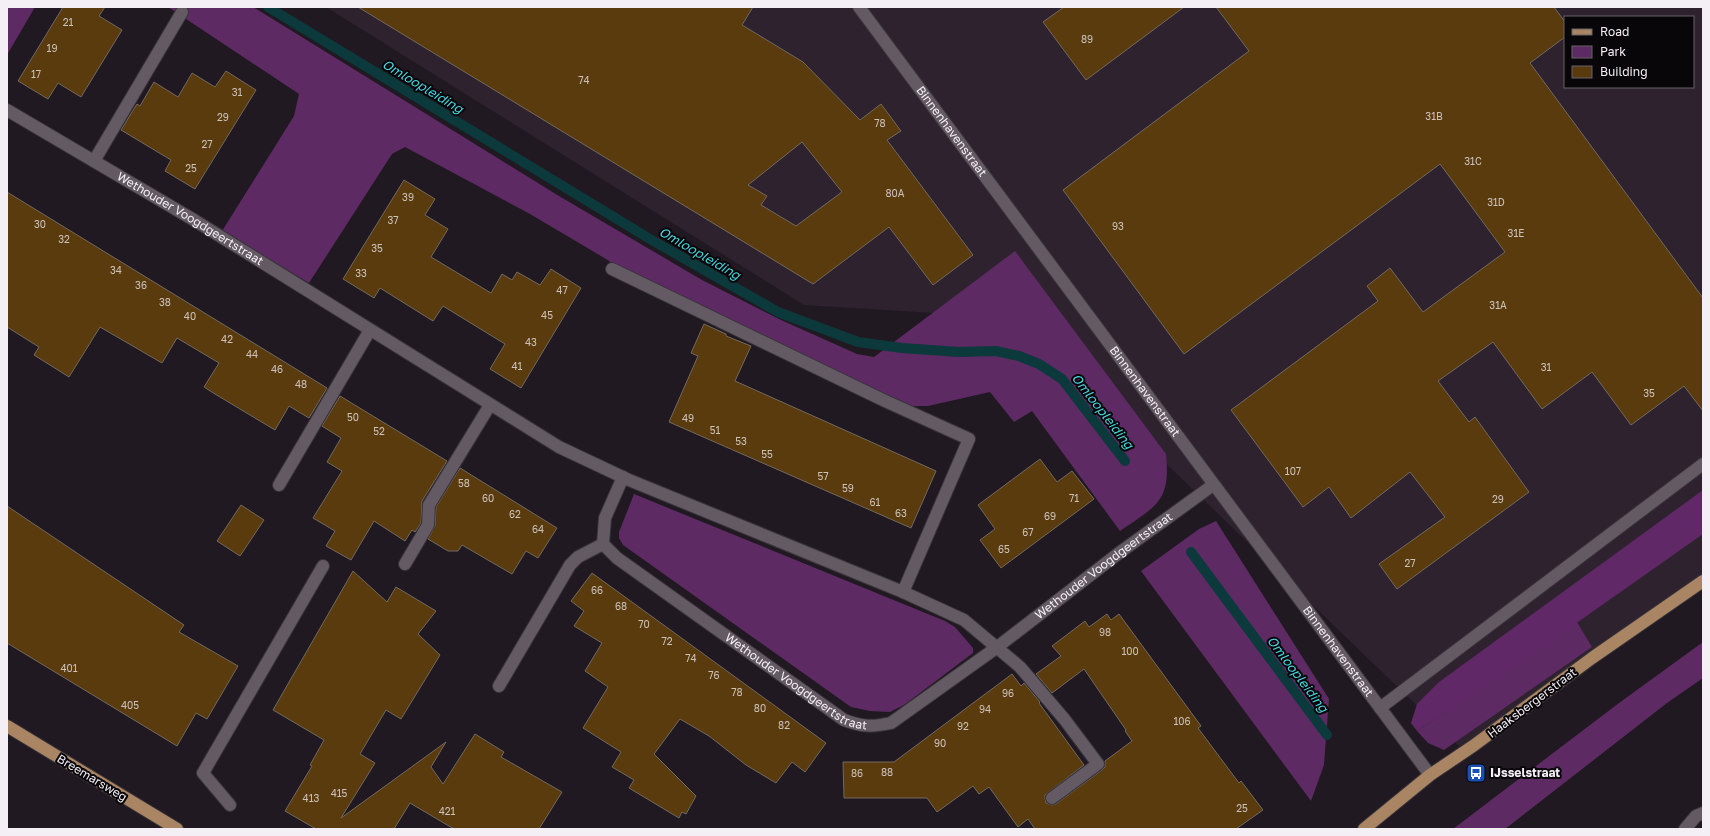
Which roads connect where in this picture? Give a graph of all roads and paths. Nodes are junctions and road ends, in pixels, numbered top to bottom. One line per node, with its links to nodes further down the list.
1 (859, 7): 11 (street, Binnenhavenstraat)
2 (182, 12): 4 (street)
3 (7, 110): 4 (street, Wethouder Voogdgeertstraat)
4 (94, 161): 6 (street, Wethouder Voogdgeertstraat)
5 (612, 270): 16 (street)
6 (370, 330): 7 (street, Wethouder Voogdgeertstraat); 10 (street)
7 (490, 405): 9 (street, Wethouder Voogdgeertstraat); 13 (street)
8 (1703, 464): 19 (street)
9 (622, 477): 12 (street); 16 (street, Wethouder Voogdgeertstraat)
10 (279, 484)
11 (1213, 485): 17 (street, Wethouder Voogdgeertstraat); 19 (street, Binnenhavenstraat)
12 (603, 544): 17 (street, Wethouder Voogdgeertstraat); 18 (street)
13 (406, 564)
14 (323, 566): 23 (street)
15 (1703, 581): 21 (main road, Haaksbergerstraat)
16 (903, 592): 17 (street, Wethouder Voogdgeertstraat)
17 (996, 648): 22 (street)
18 (499, 686)
19 (1380, 708): 21 (street, Binnenhavenstraat)
20 (7, 727): 25 (main road, Breemarsweg)
21 (1430, 775): 26 (main road, Haaksbergerstraat)
22 (1052, 798)
23 (230, 805)
24 (1703, 812): 27 (street)
25 (177, 829)
26 (1364, 829)
27 (1685, 829)

